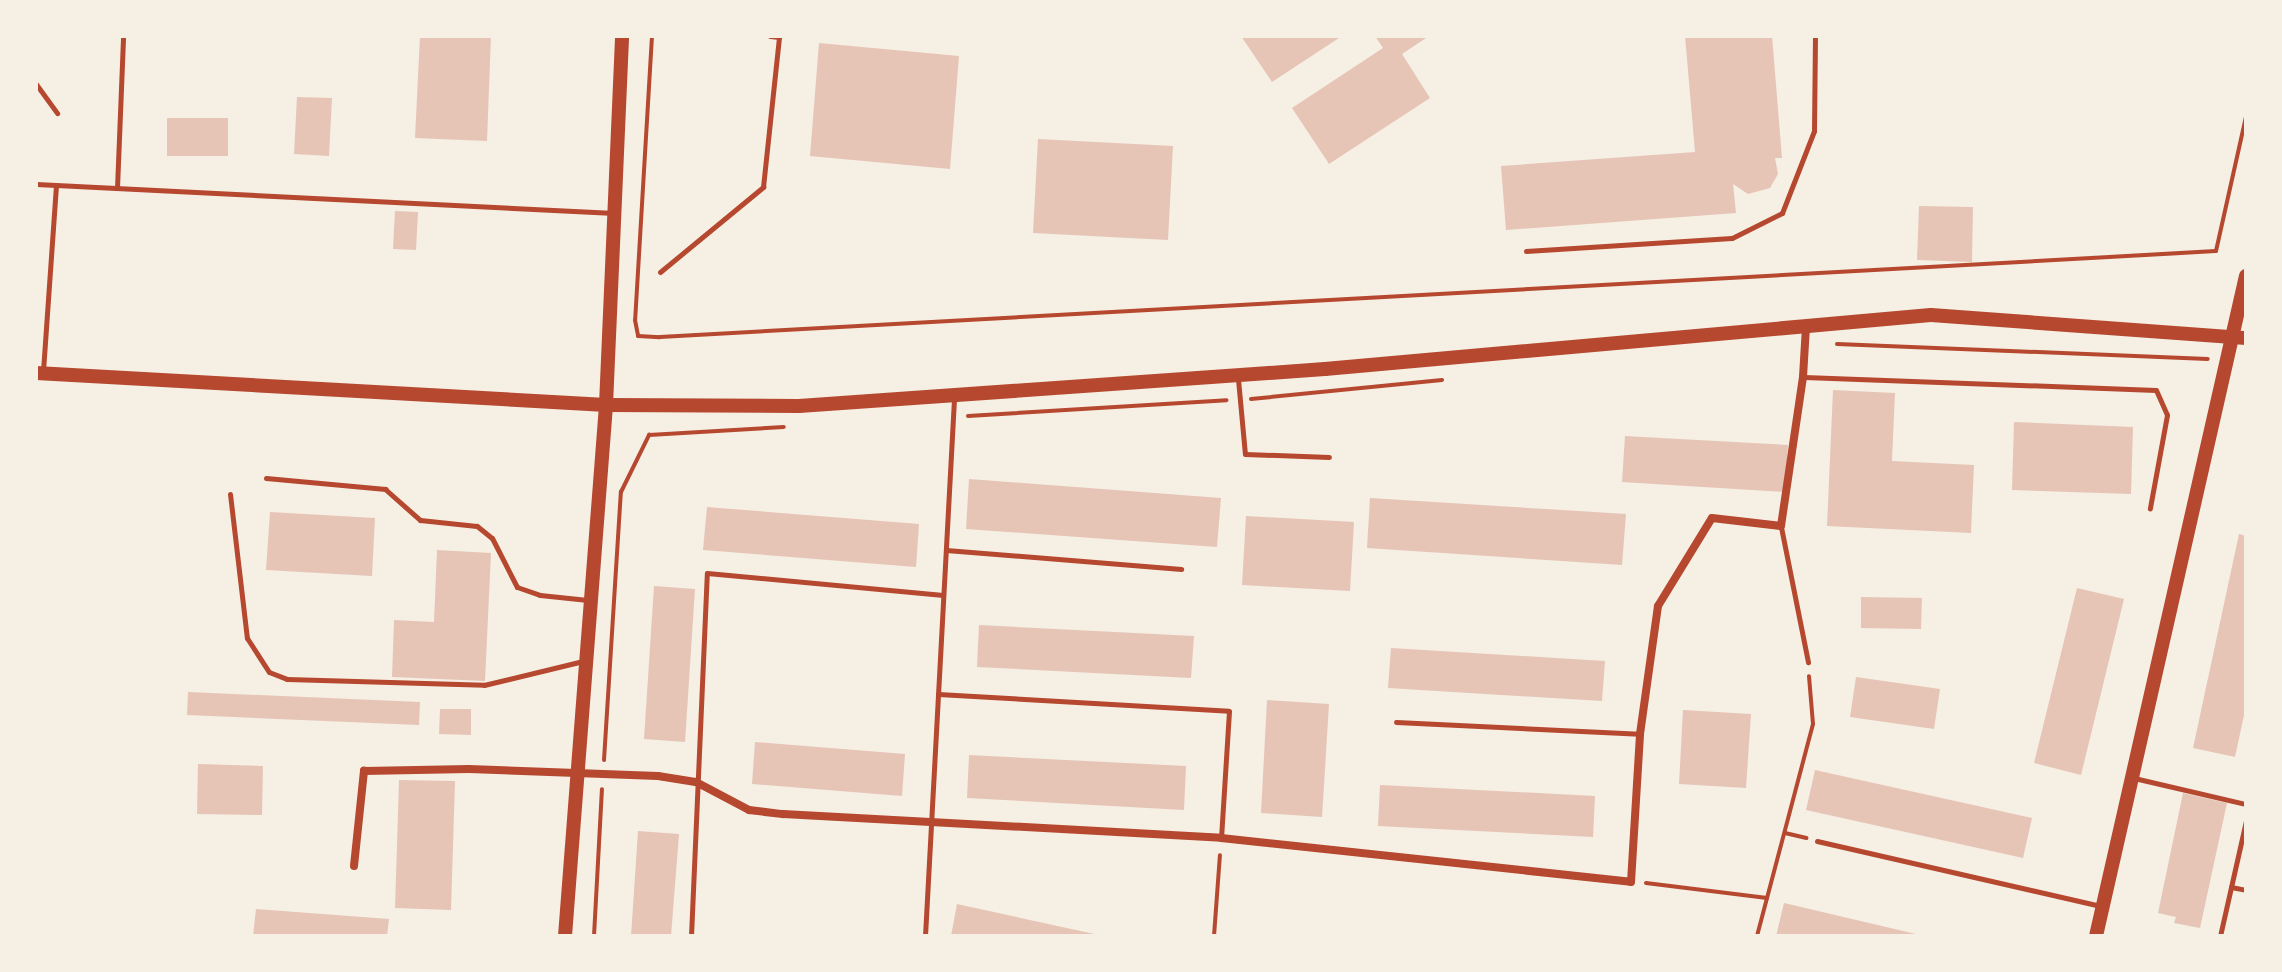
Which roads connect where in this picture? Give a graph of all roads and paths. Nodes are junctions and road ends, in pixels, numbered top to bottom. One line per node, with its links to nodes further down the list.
1 (123, 36): 11 (lane)
2 (622, 36): 12 (main road)
3 (652, 36): 8 (path)
4 (770, 36): 14 (lane)
5 (1815, 36): 13 (lane)
6 (36, 84): 7 (lane)
7 (57, 113)
8 (2246, 117)
9 (36, 184): 10 (lane)
10 (56, 185): 11 (lane); 20 (lane)
11 (117, 188): 12 (lane)
12 (615, 213): 26 (main road)
13 (1526, 251)
14 (660, 272)
15 (2246, 276): 17 (main road)
16 (1806, 326): 17 (main road); 18 (street); 21 (main road)
17 (2239, 338): 19 (main road)
18 (1804, 347): 19 (path); 22 (street)
19 (2225, 360): 45 (main road)
20 (39, 373): 26 (main road)
21 (1238, 374): 24 (main road); 25 (lane)
22 (1803, 377): 32 (lane); 33 (street)
23 (1443, 380): 25 (path)
24 (954, 395): 26 (main road); 27 (lane)
25 (1240, 399): 27 (path); 29 (lane)
26 (606, 405): 37 (main road)
27 (953, 417): 34 (lane)
28 (786, 427): 44 (path)
29 (1329, 457)
30 (266, 478): 37 (lane)
31 (230, 494): 38 (lane)
32 (2150, 508)
33 (1781, 526): 39 (lane); 42 (street)
34 (946, 550): 35 (lane); 36 (lane)
35 (1181, 569)
36 (943, 595): 40 (lane); 46 (lane)
37 (589, 600): 38 (main road)
38 (584, 660): 43 (main road)
39 (1808, 662): 56 (path)
40 (938, 694): 49 (lane); 50 (lane)
41 (1396, 722): 42 (lane)
42 (1640, 734): 53 (street)
43 (576, 775): 44 (street); 52 (street); 58 (main road)
44 (603, 775): 46 (street); 59 (path)
45 (2132, 777): 47 (lane); 57 (main road)
46 (696, 782): 49 (street); 60 (lane)
47 (2246, 804)
48 (2246, 821): 54 (lane)
49 (932, 823): 50 (street); 61 (lane)
50 (1221, 838): 53 (street); 62 (path)
51 (1817, 841): 57 (lane)
52 (354, 866)
53 (1631, 882): 56 (path)
54 (2231, 887): 55 (lane); 65 (lane)
55 (2246, 890)
56 (1767, 898): 63 (path)
57 (2103, 906): 64 (main road)
58 (565, 936)
59 (594, 936)
60 (691, 936)
61 (925, 936)
62 (1214, 936)
63 (1757, 936)
64 (2096, 936)
65 (2220, 936)

